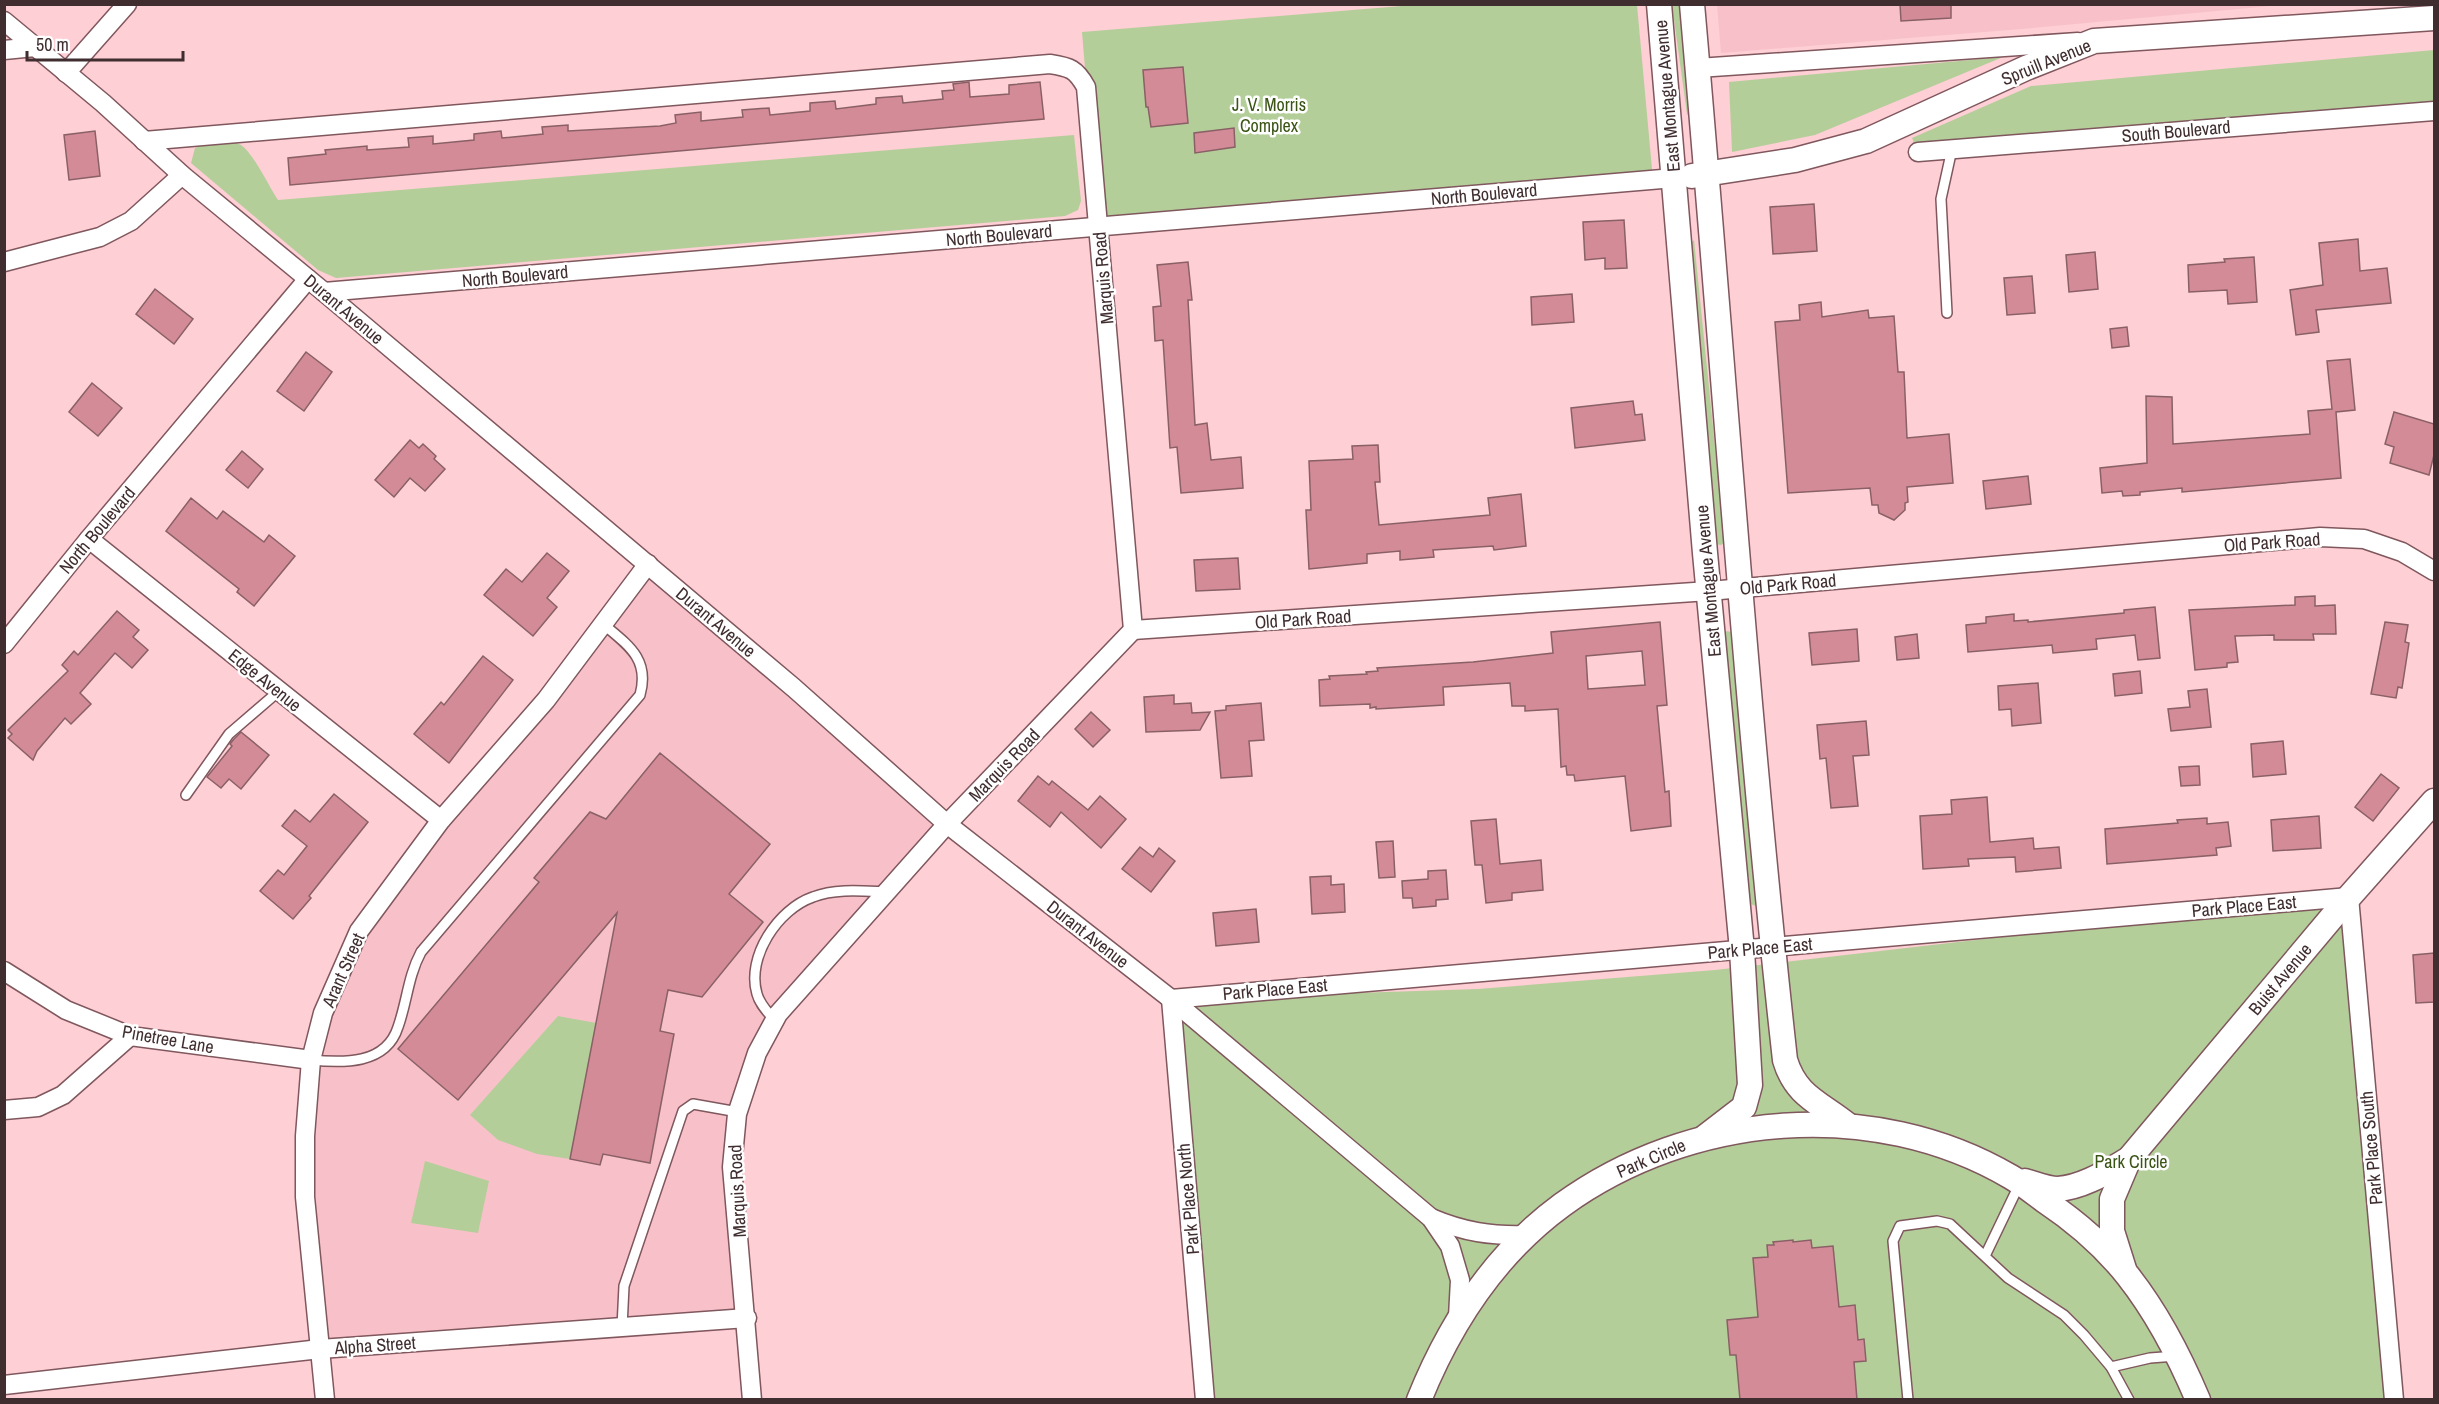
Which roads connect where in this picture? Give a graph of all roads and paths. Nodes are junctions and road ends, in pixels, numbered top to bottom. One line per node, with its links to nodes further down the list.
1 (127, 4): 10 (street)
2 (1659, 4): 17 (street, East Montague Avenue)
3 (1692, 4): 9 (street, East Montague Avenue)
4 (2434, 18): 6 (street, Spruill Avenue)
5 (4, 21): 7 (street, Durant Avenue)
6 (2094, 41): 9 (street); 15 (street, Spruill Avenue)
7 (35, 47): 8 (street); 10 (street, Durant Avenue)
8 (4, 50)
9 (1698, 68): 15 (street, East Montague Avenue)
10 (66, 73): 12 (street, Durant Avenue)
11 (2434, 111): 13 (street, South Boulevard)
12 (144, 141): 16 (street, Durant Avenue); 18 (street, Marquis Road)
13 (1952, 149): 14 (street, South Boulevard); 22 (lane)
14 (1918, 152)
15 (1706, 174): 17 (street, Spruill Avenue); 26 (street, East Montague Avenue)
16 (182, 175): 19 (street); 20 (street, Durant Avenue)
17 (1674, 178): 18 (street, North Boulevard); 27 (street, East Montague Avenue)
18 (1098, 226): 21 (street, North Boulevard); 29 (street, Marquis Road)
19 (4, 262)
20 (308, 279): 21 (street, Durant Avenue); 23 (street, North Boulevard)
21 (324, 292): 24 (street, Durant Avenue)
22 (1947, 313)
23 (89, 539): 30 (street, North Boulevard); 31 (street, Edge Avenue)
24 (648, 564): 28 (street, Arant Street); 35 (street, Durant Avenue)
25 (2434, 571): 26 (street, Old Park Road)
26 (1741, 588): 27 (street, Old Park Road); 38 (street, East Montague Avenue)
27 (1709, 591): 29 (street, Old Park Road); 39 (street, East Montague Avenue)
28 (603, 624): 34 (street, Arant Street); 44 (lane)
29 (1132, 630): 35 (street, Marquis Road)
30 (4, 644)
31 (279, 691): 32 (lane); 34 (street, Edge Avenue)
32 (186, 795)
33 (2434, 801): 37 (street, Buist Avenue)
34 (441, 820): 44 (street, Arant Street)
35 (947, 824): 36 (street, Marquis Road); 41 (street, Durant Avenue)
36 (887, 892): 42 (street, Marquis Road); 42 (lane)
37 (2349, 897): 38 (street, Park Place East); 49 (street, Buist Avenue); 69 (street, Park Place South)
38 (1772, 947): 39 (street, Park Place East); 47 (street, East Montague Avenue)
39 (1742, 950): 41 (street, Park Place East); 48 (street, East Montague Avenue)
40 (4, 971): 43 (street, Pinetree Lane)
41 (1171, 999): 51 (street, Durant Avenue); 64 (street, Park Place North)
42 (775, 1021): 46 (street, Marquis Road)
43 (130, 1036): 44 (street, Pinetree Lane); 45 (street)
44 (311, 1060): 58 (street, Arant Street)
45 (4, 1110)
46 (738, 1112): 56 (street, Marquis Road); 57 (lane)
47 (1849, 1126): 48 (street, Park Circle); 50 (street, Park Circle)
48 (1705, 1137): 52 (street, Park Circle)
49 (2129, 1159): 50 (street, Buist Avenue); 54 (street, Buist Avenue)
50 (2015, 1180): 53 (lane); 54 (street, Park Circle)
51 (1431, 1218): 52 (street, Durant Avenue); 55 (street, Durant Avenue)
52 (1526, 1235): 55 (street, Park Circle)
53 (1985, 1256): 60 (lane); 66 (lane)
54 (2126, 1273): 59 (street, Park Circle)
55 (1458, 1317): 65 (street, Park Circle)
56 (747, 1318): 57 (street, Alpha Street); 63 (street, Marquis Road)
57 (622, 1327): 58 (street, Alpha Street)
58 (320, 1349): 61 (street, Alpha Street); 62 (street, Arant Street)
59 (2179, 1355): 60 (lane); 68 (street, Park Circle)
60 (2111, 1367): 67 (lane)
61 (4, 1385)
62 (325, 1400)
63 (752, 1400)
64 (1205, 1400)
65 (1419, 1400)
66 (1908, 1400)
67 (2129, 1400)
68 (2198, 1400)
69 (2394, 1400)

